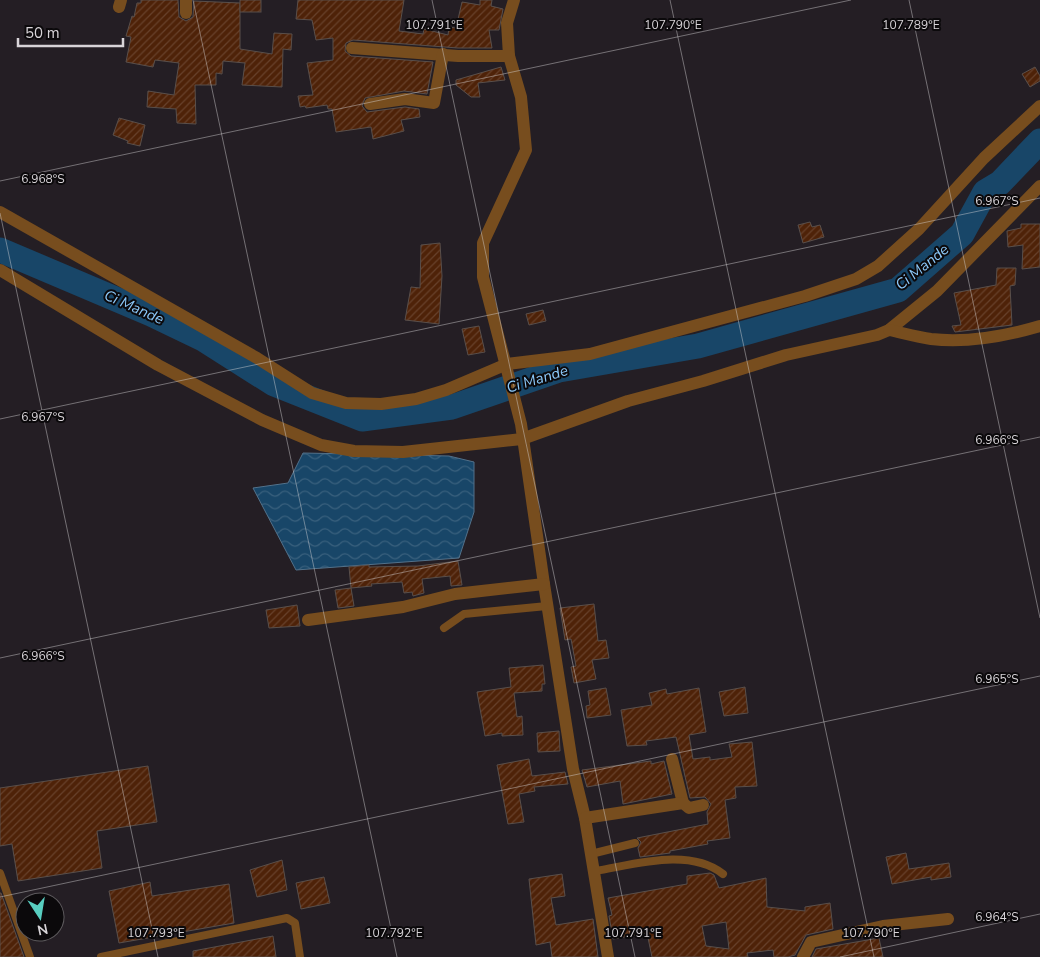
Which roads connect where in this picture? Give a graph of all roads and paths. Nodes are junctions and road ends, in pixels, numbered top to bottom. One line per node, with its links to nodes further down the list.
1 (514, 0): 4 (street)
2 (352, 48): 3 (street)
3 (443, 54): 4 (street); 5 (street)
4 (509, 56): 12 (street)
5 (370, 104)
6 (1040, 106): 12 (street)
7 (1040, 186): 11 (street)
8 (0, 212): 12 (street)
9 (0, 270): 13 (street)
10 (1040, 326): 11 (street)
11 (889, 330): 13 (street)
12 (508, 366): 13 (street)
13 (522, 439): 14 (street)
14 (544, 584): 15 (street); 16 (street)
15 (547, 606): 17 (lane); 21 (street)
16 (308, 620)
17 (444, 628)
18 (672, 759): 19 (street)
19 (683, 803): 20 (street); 21 (street)
20 (703, 805)
21 (585, 818): 23 (street)
22 (635, 843): 23 (lane)
23 (591, 854): 24 (street)
24 (595, 871): 26 (lane); 31 (street)
25 (0, 873): 28 (lane)
26 (723, 874)
27 (948, 919): 32 (street)
28 (30, 957)
29 (101, 957): 30 (lane)
30 (300, 957)
31 (608, 957)
32 (803, 957)

